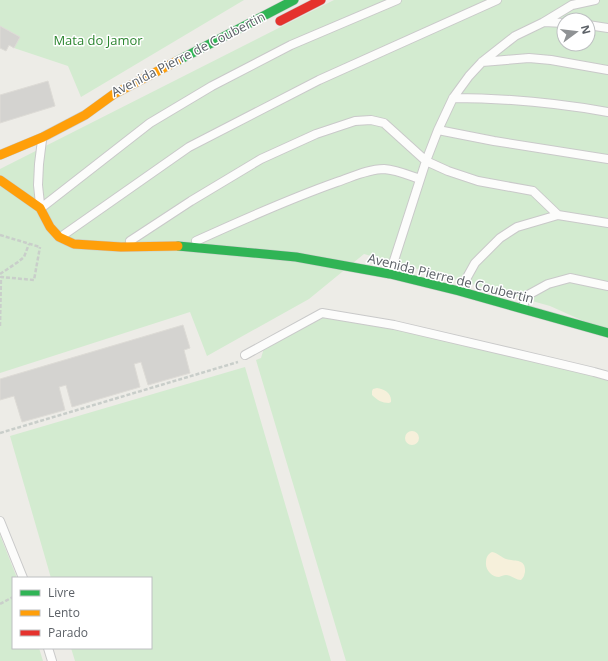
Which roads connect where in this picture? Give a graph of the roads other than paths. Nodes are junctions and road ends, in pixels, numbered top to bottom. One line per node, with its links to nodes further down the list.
1 (294, 0): 16 (street, Avenida Pierre de Coubertin)
2 (321, 0): 8 (street, Avenida Pierre de Coubertin)
3 (397, 0): 24 (lane)
4 (497, 0): 27 (lane)
5 (595, 0): 6 (lane)
6 (544, 22): 7 (lane); 11 (lane)
7 (556, 23)
8 (273, 25)
9 (596, 26): 10 (lane)
10 (608, 28)
11 (482, 62): 12 (lane); 13 (lane)
12 (608, 70)
13 (453, 98): 15 (lane); 17 (lane)
14 (107, 109): 16 (street, Avenida Pierre de Coubertin)
15 (608, 112)
16 (85, 115): 18 (street, Avenida Pierre de Coubertin)
17 (438, 130): 20 (lane); 21 (lane)
18 (43, 137): 19 (street, Avenida Pierre de Coubertin); 24 (lane)
19 (0, 155)
20 (608, 159)
21 (426, 161): 22 (lane); 25 (lane); 29 (lane)
22 (420, 179): 28 (lane); 30 (lane)
23 (0, 180): 24 (street)
24 (40, 208): 27 (street)
25 (558, 215): 26 (lane); 32 (lane)
26 (608, 223)
27 (59, 237): 29 (street, Avenida Pierre de Coubertin)
28 (184, 246): 29 (street, Avenida Pierre de Coubertin); 30 (street, Avenida Pierre de Coubertin)
29 (121, 247)
30 (390, 274): 32 (street, Avenida Pierre de Coubertin)
31 (608, 286): 33 (lane)
32 (459, 291): 33 (street, Avenida Pierre de Coubertin)
33 (521, 309): 34 (street, Avenida Pierre de Coubertin)
34 (608, 333)
35 (245, 355): 36 (lane)
36 (608, 376)
37 (0, 521): 38 (lane)
38 (23, 577)
39 (48, 649): 40 (lane)
40 (52, 661)

